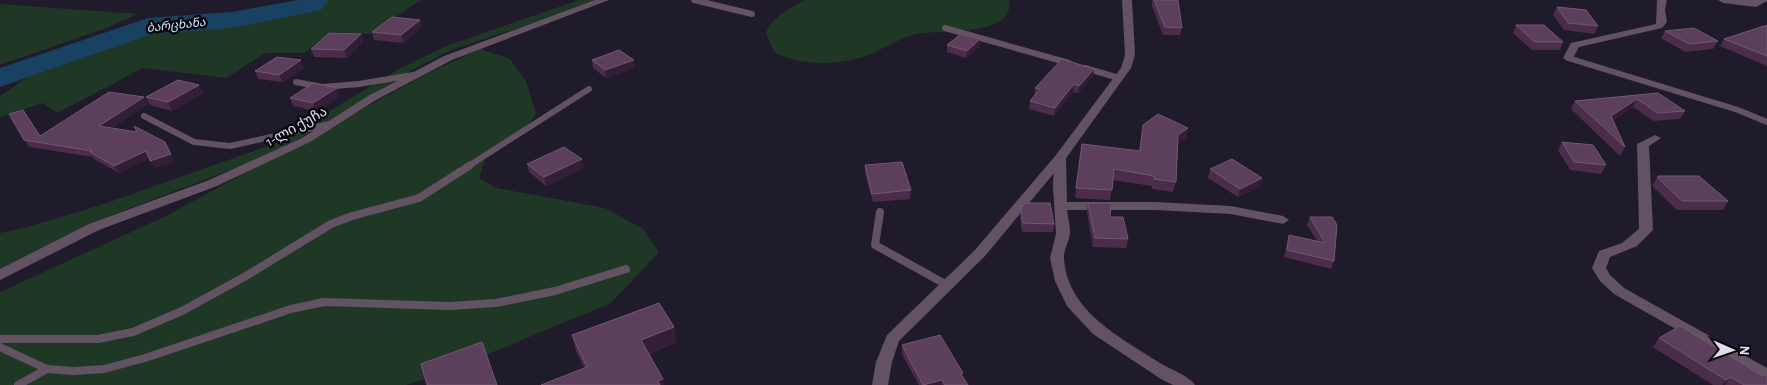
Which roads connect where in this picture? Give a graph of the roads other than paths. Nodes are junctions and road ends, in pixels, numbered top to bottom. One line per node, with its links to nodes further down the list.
1 (604, 0): 10 (street, 1-ლი ქუჩა)
2 (694, 0): 7 (lane)
3 (1127, 0): 11 (street)
4 (1662, 0): 9 (street)
5 (1722, 0): 6 (street)
6 (1763, 0)
7 (752, 14)
8 (945, 28): 11 (lane)
9 (1568, 58): 15 (lane)
10 (413, 74): 12 (lane); 16 (street, 1-ლი ქუჩა)
11 (1119, 78): 18 (street)
12 (296, 82)
13 (589, 89): 25 (lane)
14 (144, 116): 16 (lane)
15 (1767, 122)
16 (334, 123): 23 (street, 1-ლი ქუჩა)
17 (1656, 138): 28 (street)
18 (1060, 158): 19 (street); 24 (street)
19 (1061, 206): 21 (street); 31 (street)
20 (880, 212): 24 (lane)
21 (1283, 220)
22 (626, 268): 27 (lane)
23 (0, 275)
24 (947, 285): 30 (street)
25 (0, 339)
26 (0, 347): 27 (lane)
27 (47, 369): 29 (lane)
28 (1767, 375)
29 (18, 385)
30 (880, 385)
31 (1186, 385)

